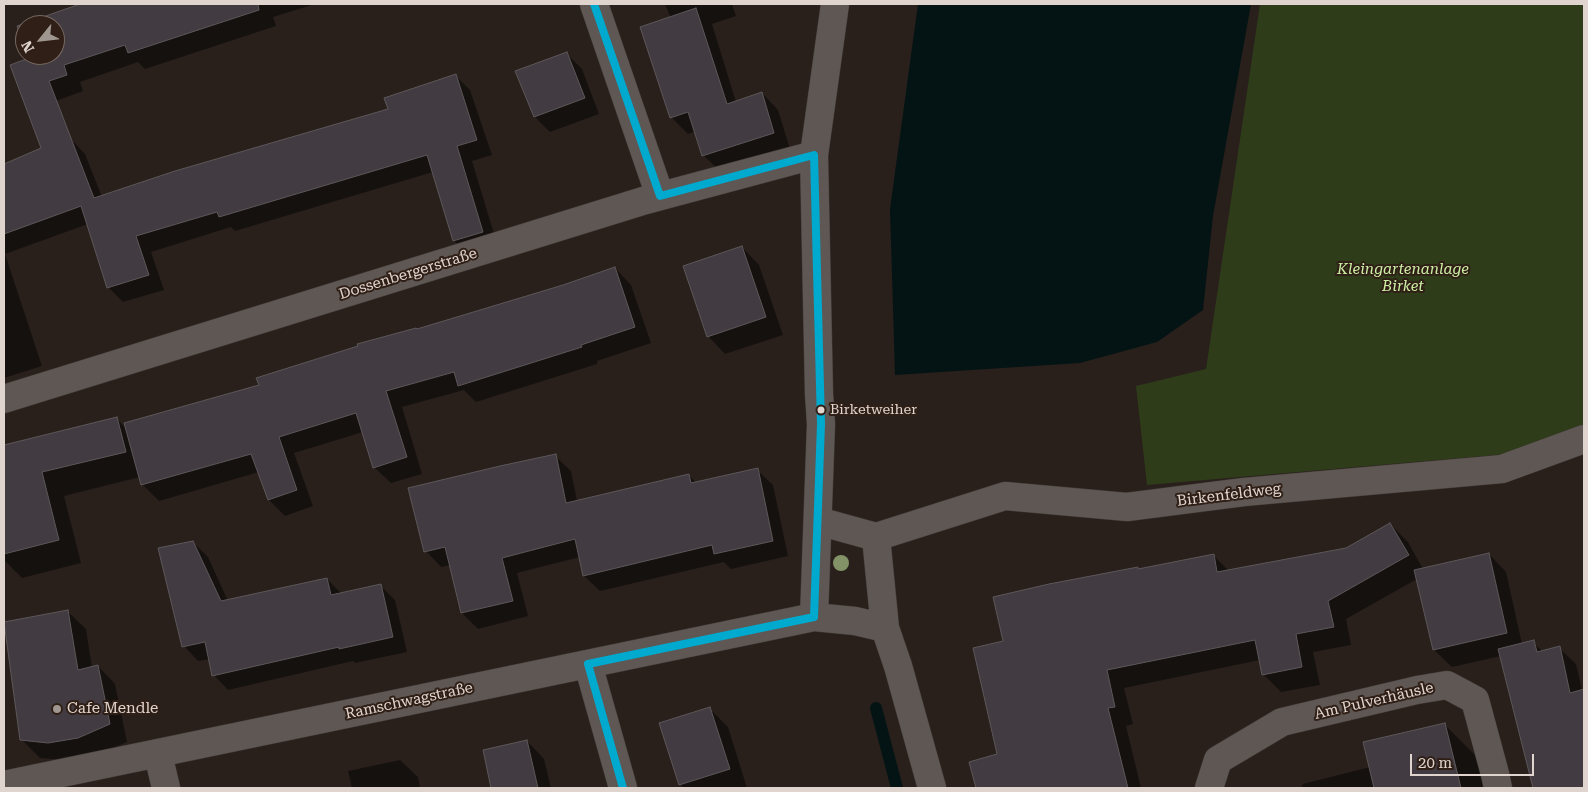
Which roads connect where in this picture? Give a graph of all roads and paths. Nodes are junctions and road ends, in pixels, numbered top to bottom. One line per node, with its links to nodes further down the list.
1 (594, 4): 4 (street)
2 (834, 4): 3 (street)
3 (814, 155): 4 (street, Dossenbergerstraße); 7 (street)
4 (660, 196): 5 (street, Dossenbergerstraße)
5 (4, 400)
6 (1584, 439): 8 (street, Birkenfeldweg)
7 (818, 521): 8 (street); 9 (street)
8 (876, 537): 10 (street)
9 (814, 617): 10 (street, Ramschwagstraße); 11 (street, Ramschwagstraße)
10 (885, 628): 16 (street)
11 (588, 664): 12 (street, Ramschwagstraße); 15 (street)
12 (158, 754): 13 (street, Ramschwagstraße); 14 (street)
13 (4, 785)
14 (166, 788)
15 (623, 788)
16 (932, 788)
17 (1209, 788): 18 (street, Am Pulverhäusle)
18 (1498, 788)

